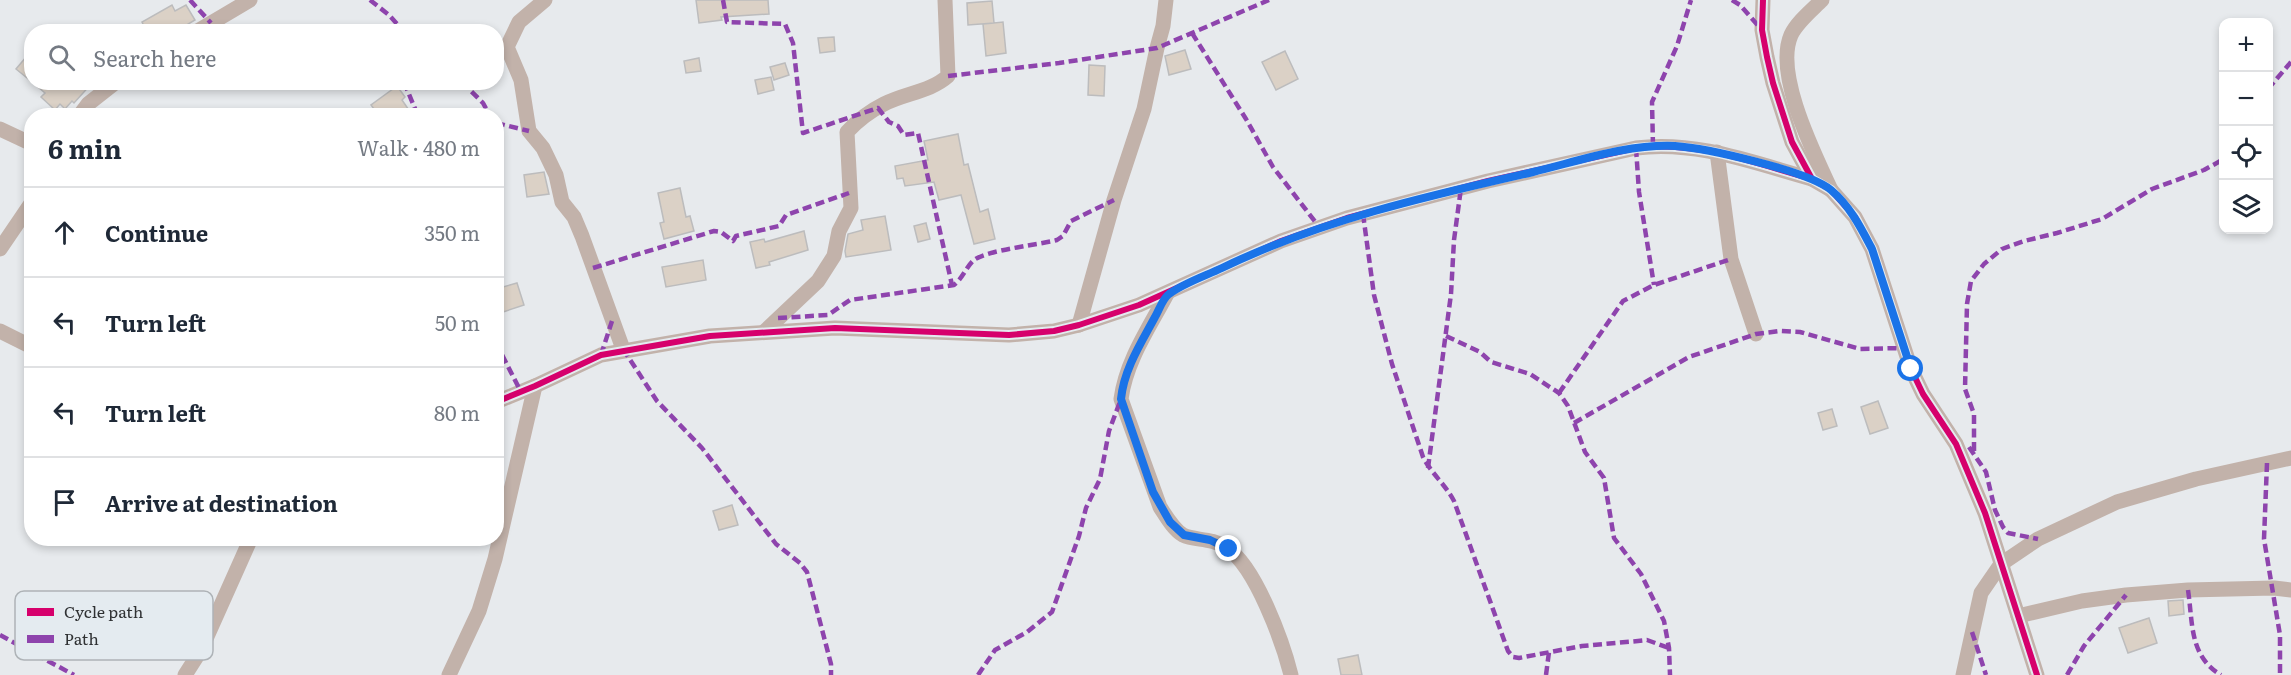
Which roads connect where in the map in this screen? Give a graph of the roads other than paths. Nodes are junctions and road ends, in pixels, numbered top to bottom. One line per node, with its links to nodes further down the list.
1 (250, 0): 7 (street)
2 (545, 0): 23 (street)
3 (945, 0): 20 (street)
4 (1166, 0): 18 (street)
5 (1763, 0): 13 (street)
6 (1822, 0): 14 (street)
7 (210, 24)
8 (106, 90): 9 (street)
9 (85, 108)
10 (0, 129): 11 (street)
11 (24, 140)
12 (1717, 152): 13 (street); 17 (street); 21 (street)
13 (1812, 179): 14 (street)
14 (1831, 190): 30 (street)
15 (24, 214): 16 (street)
16 (0, 249)
17 (1167, 294): 18 (street); 37 (street)
18 (1079, 325): 20 (street)
19 (0, 331): 22 (street)
20 (764, 332): 23 (street)
21 (1756, 334)
22 (24, 343)
23 (623, 349): 24 (street)
24 (535, 386): 25 (street); 27 (street)
25 (504, 399)
26 (2291, 458): 30 (street)
27 (504, 519)
28 (247, 546): 33 (street)
29 (498, 546): 36 (street)
30 (2001, 564): 32 (street); 38 (street)
31 (2291, 590): 32 (street)
32 (2018, 616): 39 (street)
33 (213, 623)
34 (195, 660): 35 (street)
35 (185, 675)
36 (449, 675)
37 (1291, 675)
38 (1963, 675)
39 (2037, 675)

